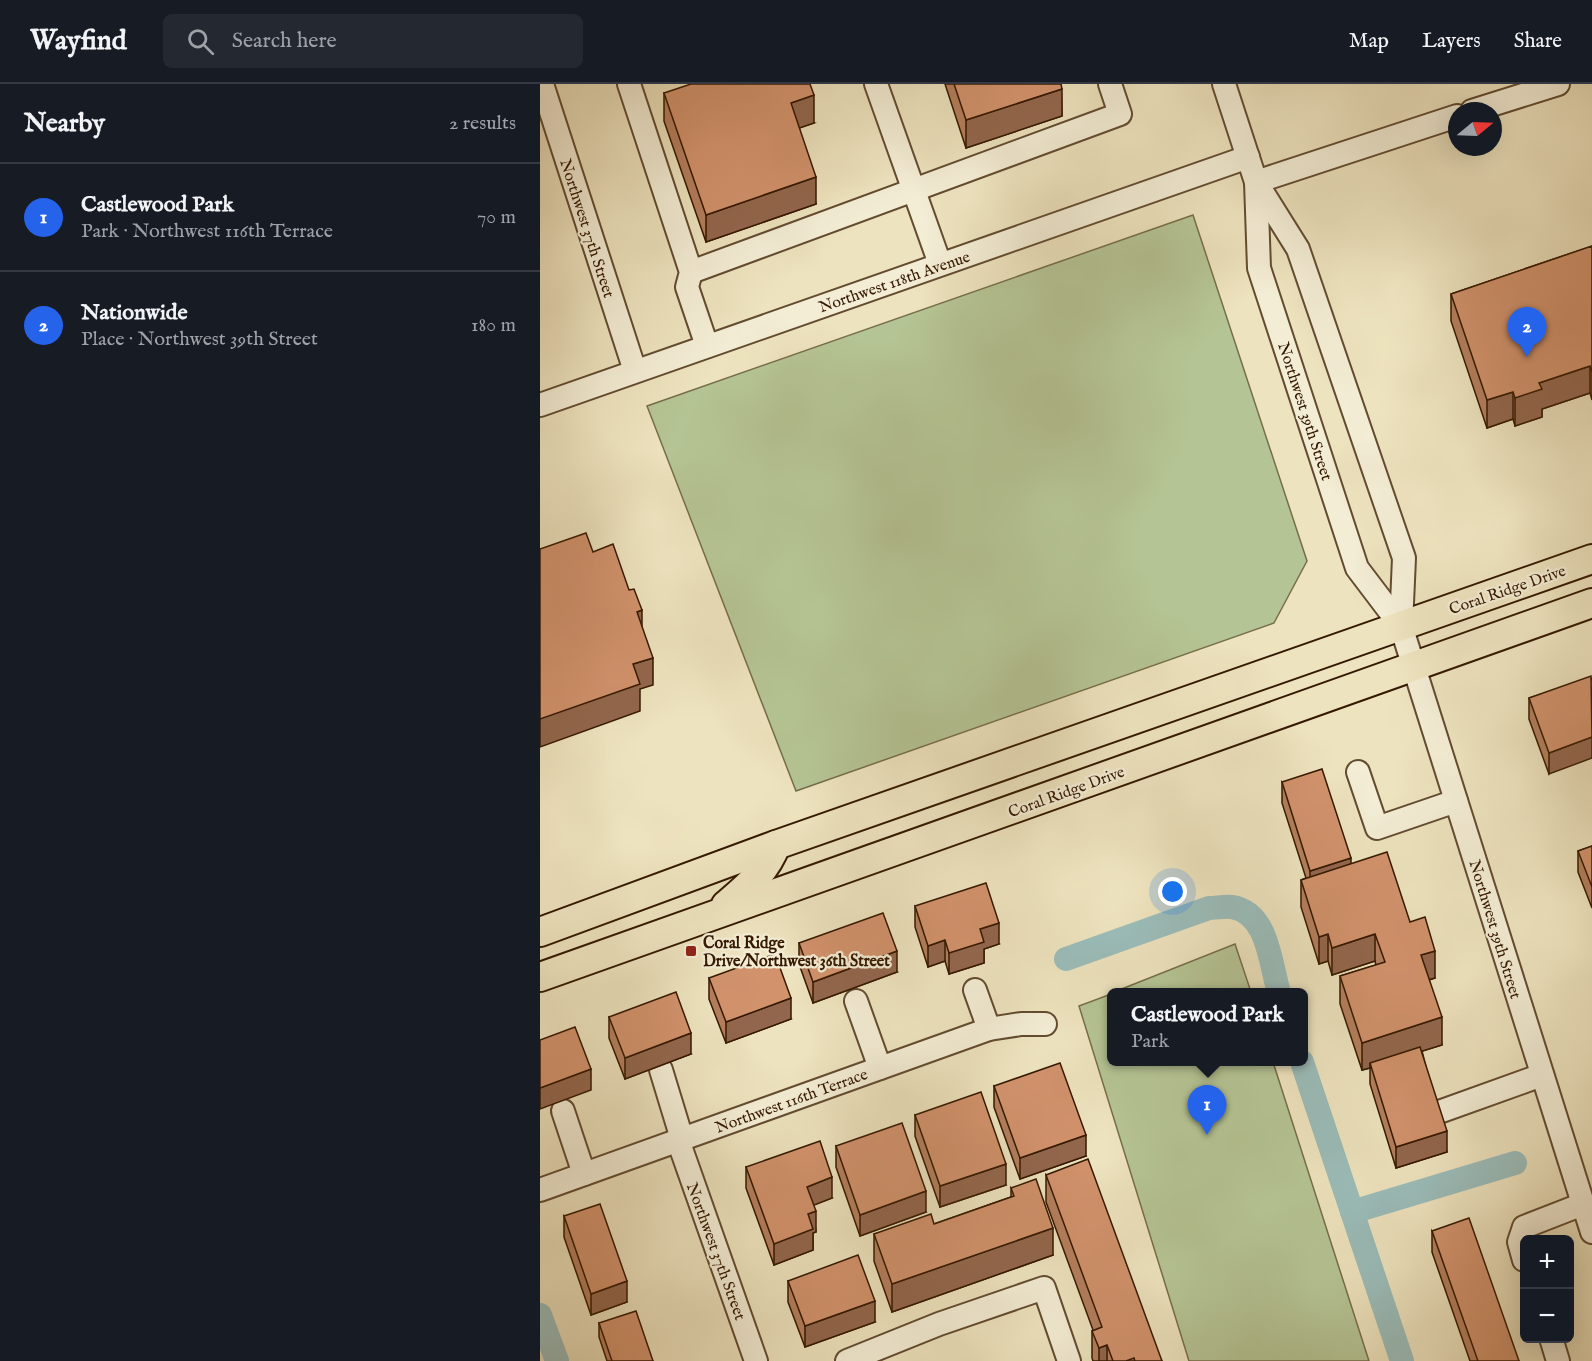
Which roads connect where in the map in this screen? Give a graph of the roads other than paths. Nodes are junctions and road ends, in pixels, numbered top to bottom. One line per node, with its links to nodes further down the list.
1 (542, 84): 15 (street, Northwest 37th Street)
2 (629, 84): 13 (street)
3 (876, 84): 11 (street)
4 (1110, 84): 11 (street)
5 (1224, 84): 9 (street, Northwest 39th Street)
6 (1558, 84): 7 (street)
7 (1501, 102)
8 (1448, 119): 10 (street)
9 (1248, 157): 10 (street, Northwest 39th Street); 12 (street, Northwest 118th Avenue)
10 (1256, 182): 19 (street, Northwest 39th Street); 19 (street, Northwest 39th Street)
11 (914, 190): 12 (street); 13 (street)
12 (940, 264): 14 (street, Northwest 118th Avenue)
13 (691, 272): 14 (street)
14 (707, 346): 15 (street, Northwest 118th Avenue)
15 (635, 371): 16 (street, Northwest 118th Avenue)
16 (540, 405)
17 (1592, 559): 19 (main road, Coral Ridge Drive)
18 (1592, 603): 20 (main road, Coral Ridge Drive)
19 (1401, 626): 20 (street, Northwest 39th Street); 23 (main road, Coral Ridge Drive)
20 (1414, 666): 22 (street, Northwest 39th Street); 24 (main road, Coral Ridge Drive)
21 (1358, 772): 22 (street)
22 (1456, 801): 33 (street, Northwest 39th Street)
23 (776, 845): 24 (main road); 25 (main road, Coral Ridge Drive)
24 (716, 915): 26 (main road, Coral Ridge Drive)
25 (540, 932)
26 (540, 977)
27 (975, 990): 30 (street)
28 (856, 1001): 31 (street)
29 (1045, 1024): 30 (street, Northwest 116th Terrace)
30 (989, 1029): 31 (street, Northwest 116th Terrace)
31 (880, 1068): 36 (street, Northwest 116th Terrace)
32 (661, 1070): 36 (street, Northwest 37th Street)
33 (1542, 1075): 35 (street); 39 (street, Northwest 39th Street)
34 (562, 1111): 37 (street)
35 (1439, 1112)
36 (680, 1140): 37 (street, Northwest 116th Terrace); 44 (street, Northwest 37th Street)
37 (584, 1174): 38 (street, Northwest 116th Terrace)
38 (540, 1190)
39 (1583, 1204): 40 (street, Northwest 39th Street); 41 (street)
40 (1592, 1232)
41 (1521, 1235)
42 (1553, 1343): 46 (street)
43 (850, 1360): 45 (street)
44 (756, 1361)
45 (1069, 1361)
46 (1558, 1361)

